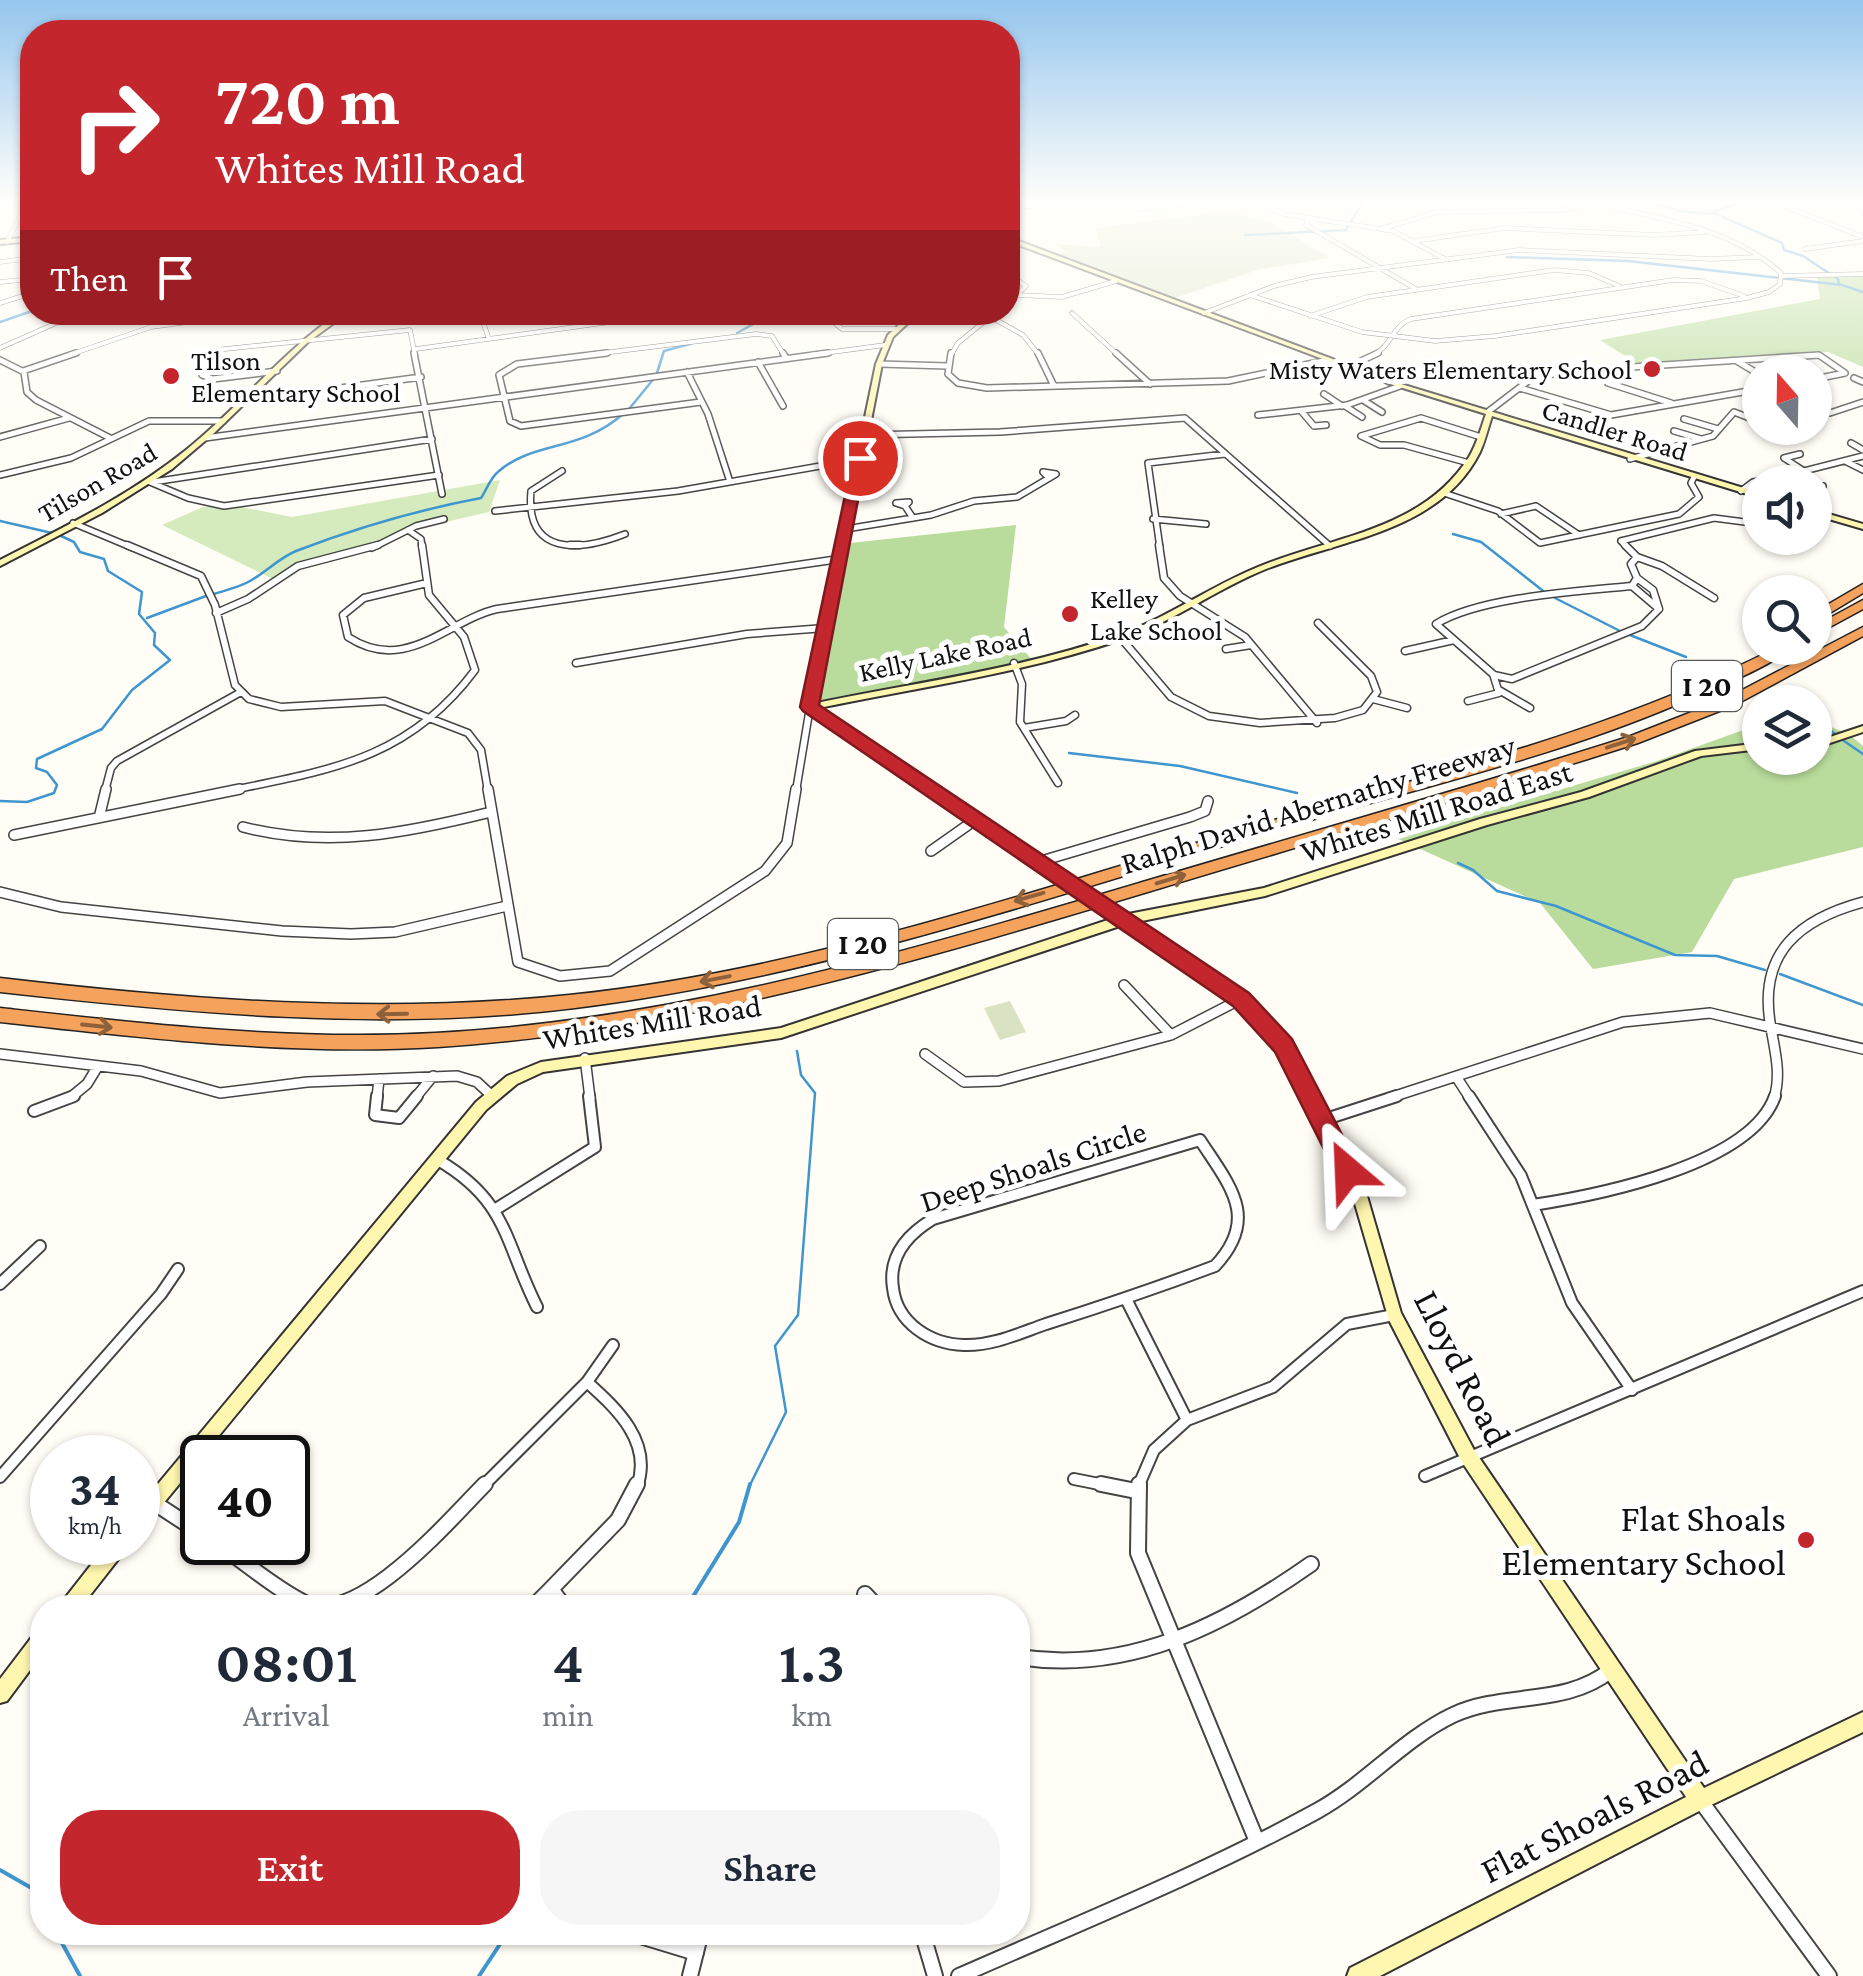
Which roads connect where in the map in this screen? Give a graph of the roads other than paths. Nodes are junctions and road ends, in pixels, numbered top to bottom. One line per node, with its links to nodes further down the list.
1 (1071, 294): 7 (street)
2 (1152, 294): 11 (street, Candler Road)
3 (1383, 294): 12 (street)
4 (1574, 294): 23 (street)
5 (1736, 294): 9 (street)
6 (1760, 294): 9 (street)
7 (1020, 295)
8 (1250, 295): 11 (street); 12 (street)
9 (1747, 298): 23 (street)
10 (1072, 313): 48 (street)
11 (1204, 313): 31 (street, Candler Road)
12 (1310, 316): 23 (street)
13 (52, 325): 27 (street)
14 (168, 325): 40 (street)
15 (329, 325): 25 (street, Tilson Road)
16 (485, 325): 24 (street)
17 (585, 325): 24 (street)
18 (837, 325): 22 (street)
19 (902, 325): 22 (street, Whites Mill Road)
20 (982, 325): 38 (street)
21 (1010, 325): 49 (street)
22 (897, 329): 26 (street, Whites Mill Road)
23 (1391, 337): 39 (street)
24 (488, 338): 28 (street)
25 (311, 339): 28 (street); 41 (street, Tilson Road); 41 (street)
26 (886, 346): 29 (street); 35 (street, Whites Mill Road)
27 (0, 348)
28 (416, 349): 44 (street)
29 (786, 358): 34 (street); 54 (street)
30 (0, 360): 40 (street)
31 (1328, 360): 39 (street, Candler Road); 48 (street)
32 (1735, 360): 33 (street); 36 (street); 51 (street)
33 (1742, 360)
34 (758, 362): 42 (street); 60 (street)
35 (879, 364): 38 (street); 77 (street, Whites Mill Road)
36 (1742, 364)
37 (1832, 364): 43 (street)
38 (948, 366): 49 (street)
39 (1348, 367): 50 (street, Candler Road)
40 (23, 371): 71 (street)
41 (277, 371): 55 (street, Tilson Road)
42 (687, 372): 54 (street); 57 (street)
43 (1832, 376)
44 (421, 377): 55 (street); 62 (street)
45 (1854, 378): 46 (street)
46 (1863, 382)
47 (1608, 383): 59 (street)
48 (1150, 384): 49 (street)
49 (1054, 386)
50 (1400, 386): 56 (street); 68 (street, Candler Road)
51 (1520, 388): 59 (street); 68 (street)
52 (1742, 392): 59 (street)
53 (1324, 394): 61 (street)
54 (503, 397): 57 (street); 62 (street)
55 (245, 400): 74 (street, Tilson Road)
56 (1363, 400): 61 (street); 65 (street)
57 (701, 402): 101 (street)
58 (1863, 402): 66 (street)
59 (1674, 404)
60 (783, 406)
61 (1344, 406): 64 (street); 70 (street)
62 (426, 408): 81 (street); 82 (street)
63 (1275, 409): 64 (street)
64 (1309, 412): 67 (street)
65 (1382, 412)
66 (1832, 412)
67 (1258, 414)
68 (1490, 414): 79 (street, Kelly Lake Road); 89 (street, Candler Road)
69 (1742, 415): 75 (street)
70 (1362, 416)
71 (69, 418): 78 (street); 80 (street)
72 (1185, 418): 77 (street); 86 (street)
73 (1684, 419): 75 (street)
74 (222, 421): 80 (street); 81 (street, Tilson Road)
75 (1718, 429): 83 (street)
76 (1674, 431): 83 (street)
77 (866, 435): 88 (street, Whites Mill Road)
78 (0, 437)
79 (1482, 437): 91 (street, Kelly Lake Road); 91 (street)
80 (110, 438): 97 (street)
81 (205, 438): 100 (street, Tilson Road)
82 (432, 439): 96 (street); 100 (street)
83 (1704, 440): 89 (street)
84 (1851, 443): 85 (street)
85 (1863, 453): 90 (street)
86 (1225, 454): 112 (street); 121 (street)
87 (1800, 454): 92 (street)
88 (860, 458): 101 (street); 118 (street, Whites Mill Road)
89 (1630, 459): 99 (street, Candler Road)
90 (1846, 461): 93 (street); 94 (street)
91 (1469, 463): 103 (street, Kelly Lake Road)
92 (1796, 465)
93 (1827, 465)
94 (1863, 470)
95 (562, 471): 105 (street)
96 (439, 475): 100 (street); 104 (street)
97 (0, 476)
98 (1048, 477): 110 (street)
99 (1694, 477): 102 (street, Candler Road); 120 (street)
100 (150, 482): 114 (street, Tilson Road)
101 (730, 482): 105 (street)
102 (1742, 490)
103 (1444, 492): 108 (street); 121 (street, Kelly Lake Road)
104 (442, 494)
105 (530, 506): 107 (street); 119 (street)
106 (905, 506): 110 (street)
107 (495, 511)
108 (1501, 514): 120 (street); 120 (street)
109 (1832, 517): 116 (street)
110 (913, 518): 118 (street)
111 (444, 519): 117 (street)
112 (1153, 519): 115 (street); 132 (street)
113 (1742, 522): 124 (street)
114 (73, 524): 123 (street, Tilson Road); 136 (street)
115 (1206, 524)
116 (1863, 527)
117 (408, 530): 128 (street); 136 (street)
118 (846, 530): 125 (street, Whites Mill Road)
119 (624, 534)
120 (1579, 535)
121 (1330, 546): 132 (street, Kelly Lake Road)
122 (0, 552): 123 (street)
123 (12, 557): 126 (street, Tilson Road)
124 (1637, 558): 127 (street); 131 (street)
125 (839, 560): 139 (street, Whites Mill Road); 140 (street)
126 (0, 563)
127 (1637, 578): 129 (street); 135 (street)
128 (427, 583): 140 (street); 140 (street)
129 (1632, 586): 135 (street); 143 (street)
130 (1863, 588): 134 (highway)
131 (1714, 598)
132 (1192, 604): 142 (street, Kelly Lake Road); 144 (street)
133 (1863, 604): 137 (highway)
134 (1832, 607)
135 (1659, 609): 153 (street)
136 (216, 613): 155 (street)
137 (1832, 621)
138 (1318, 623): 157 (street)
139 (825, 628): 149 (street); 160 (street, Whites Mill Road)
140 (458, 629): 164 (street)
141 (1863, 630): 159 (highway, Ralph David Abernathy Freeway / I 20)
142 (1120, 637): 150 (street, Kelly Lake Road); 166 (street)
143 (1454, 640): 147 (street); 152 (street)
144 (1252, 646): 146 (street); 166 (street)
145 (1863, 646): 159 (highway)
146 (1226, 649)
147 (1405, 651)
148 (1742, 659): 165 (highway)
149 (576, 663)
150 (1014, 663): 160 (street, Kelly Lake Road); 167 (street)
151 (1748, 665): 165 (highway, Ralph David Abernathy Freeway / I 20)
152 (1493, 674): 153 (street); 154 (street)
153 (1512, 678): 156 (street)
154 (1499, 690): 156 (street); 158 (street)
155 (241, 692): 164 (street); 174 (street)
156 (1509, 693): 162 (street)
157 (1374, 699): 161 (street); 166 (street)
158 (1468, 700)
159 (1730, 702): 187 (highway, Ralph David Abernathy Freeway / I 20, one-way to 159)
160 (810, 707): 175 (street, Lloyd Road); 182 (street, Whites Mill Road)
161 (1407, 708)
162 (1530, 708)
163 (1075, 715): 167 (street)
164 (434, 718): 173 (street); 174 (street)
165 (1626, 719): 184 (highway, Ralph David Abernathy Freeway / I 20, one-way to 184)
166 (1317, 722)
167 (1024, 728): 171 (street)
168 (1860, 730): 169 (street)
169 (1832, 739)
170 (1742, 748): 183 (street, Whites Mill Road East)
171 (1058, 783)
172 (1208, 801): 179 (street)
173 (491, 812): 176 (street); 182 (street)
174 (99, 818): 177 (street)
175 (974, 820): 178 (street); 179 (street, Lloyd Road)
176 (243, 827)
177 (14, 835)
178 (931, 851)
179 (1044, 865): 183 (street, Lloyd Road, bridge)
180 (0, 892): 182 (street)
181 (1863, 902): 188 (street)
182 (507, 906)
183 (1121, 917): 186 (street, Lloyd Road); 193 (street, Whites Mill Road)
184 (0, 986)
185 (1124, 986): 189 (street)
186 (1241, 999): 189 (street); 200 (street, Lloyd Road)
187 (0, 1015)
188 (1771, 1026): 190 (street); 196 (street); 202 (street)
189 (1171, 1035): 192 (street)
190 (1863, 1048)
191 (0, 1054): 194 (street)
192 (925, 1054)
193 (585, 1058): 198 (street, Whites Mill Road); 203 (street)
194 (98, 1066): 197 (street); 199 (street)
195 (433, 1076): 197 (street); 197 (street); 198 (street)
196 (1457, 1078): 200 (street); 202 (street)
197 (380, 1079)
198 (492, 1096): 201 (street, Whites Mill Road)
199 (34, 1112)
200 (1323, 1120): 210 (street, Lloyd Road)
201 (438, 1160): 203 (street); 220 (street, Whites Mill Road)
202 (1533, 1205): 213 (street)
203 (496, 1209): 209 (street)
204 (40, 1246): 206 (street)
205 (178, 1269): 216 (street)
206 (0, 1284)
207 (1863, 1291): 213 (street)
208 (1126, 1299): 208 (street, Deep Shoals Circle); 214 (street)
209 (537, 1307)
210 (1394, 1316): 214 (street); 215 (street, Lloyd Road)
211 (613, 1346): 212 (street)
212 (587, 1382): 224 (street); 227 (street)
213 (1632, 1390): 215 (street)
214 (1187, 1420): 219 (street)
215 (1468, 1456): 217 (street); 233 (street, Lloyd Road)
216 (0, 1476)
217 (1425, 1476)
218 (1074, 1479): 219 (street)
219 (1136, 1492): 230 (street)
220 (160, 1494)
221 (1311, 1564): 230 (street)
222 (102, 1565): 225 (street)
223 (249, 1565): 226 (street)
224 (551, 1589): 228 (street); 229 (street)
225 (78, 1595)
226 (293, 1595)
227 (361, 1595)
228 (545, 1595)
229 (555, 1595)
230 (1171, 1640): 232 (street); 237 (street)
231 (30, 1655): 234 (street)
232 (1030, 1659)
233 (1613, 1668): 236 (street, Lloyd Road); 237 (street)
234 (0, 1694)
235 (1863, 1722): 236 (street, Flat Shoals Road)
236 (1700, 1800): 247 (street, Flat Shoals Road); 248 (street, Lloyd Road)
237 (1256, 1839): 238 (street)
238 (1030, 1944)
239 (669, 1945): 243 (street)
240 (698, 1945): 243 (street)
241 (926, 1945): 245 (street)
242 (1029, 1945): 246 (street)
243 (696, 1953): 244 (street)
244 (690, 1976)
245 (935, 1976)
246 (959, 1976)
247 (1358, 1976)
248 (1829, 1976)

